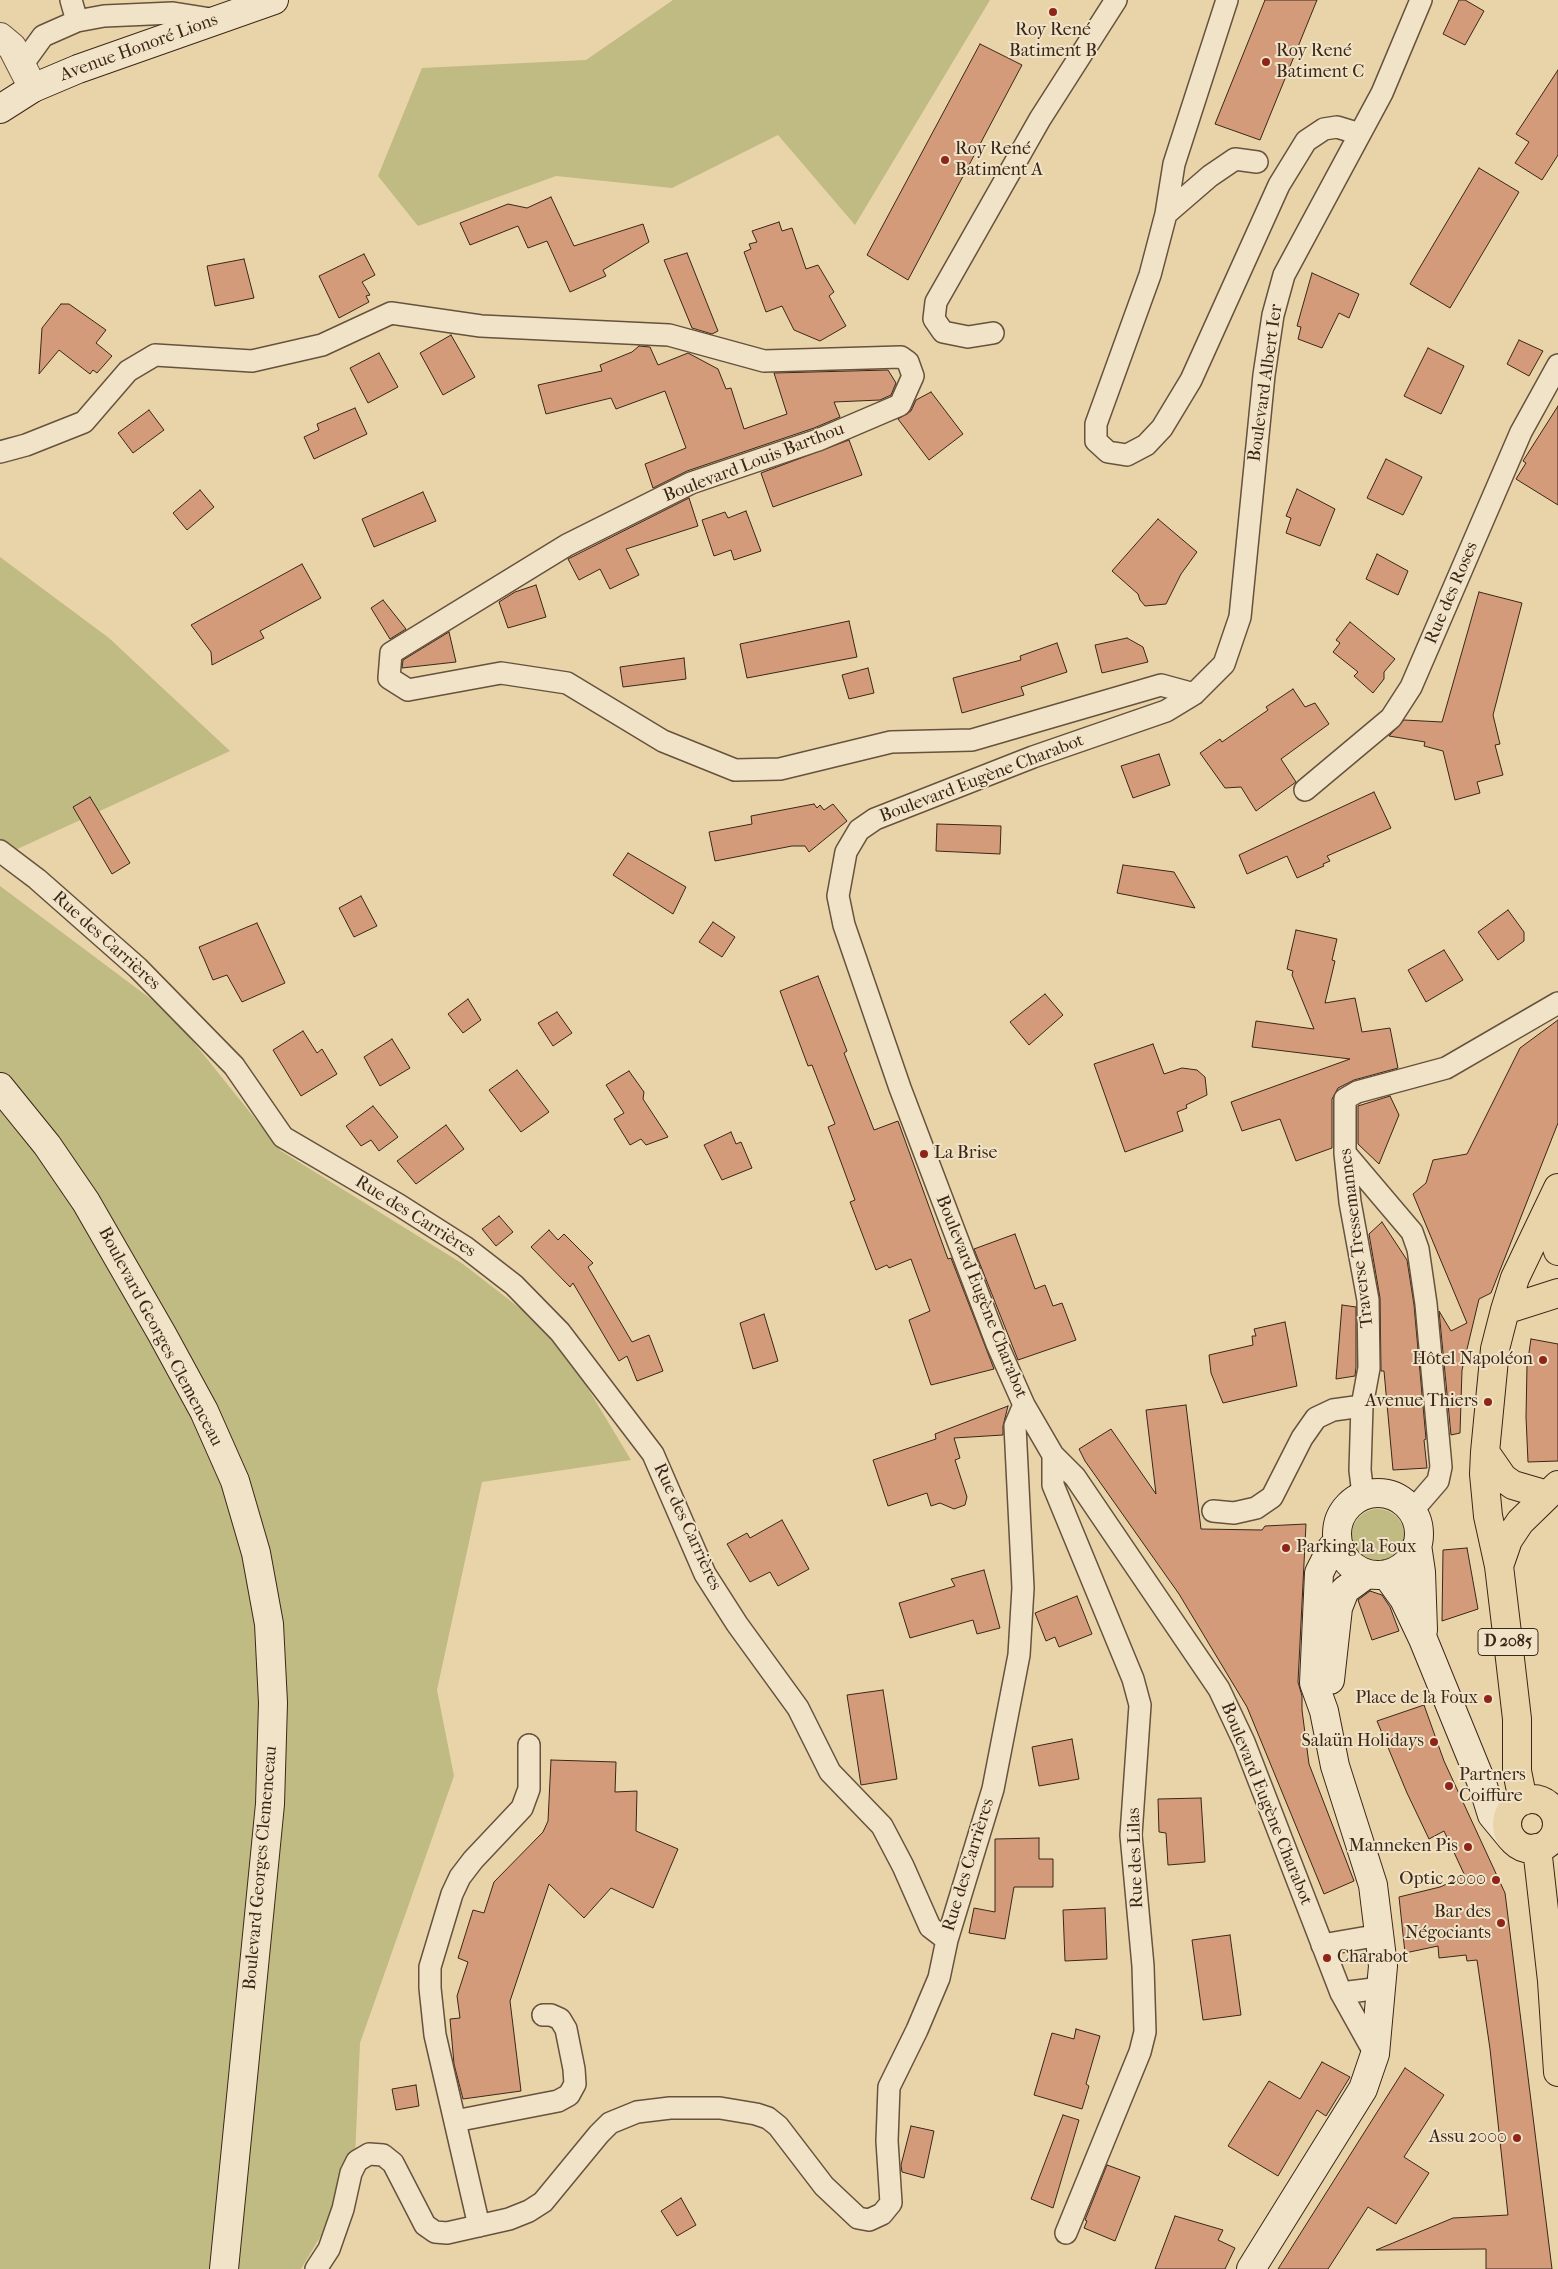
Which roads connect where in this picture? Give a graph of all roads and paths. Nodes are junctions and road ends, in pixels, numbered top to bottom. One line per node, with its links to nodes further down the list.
1 (71, 0): 7 (street)
2 (274, 0): 6 (main road, Avenue Honoré Lions)
3 (1116, 0): 14 (street)
4 (1227, 0): 13 (street)
5 (1421, 0): 11 (street, Boulevard Albert Ier)
6 (217, 20): 7 (street); 9 (main road, Avenue Honoré Lions)
7 (77, 22): 9 (street)
8 (0, 37): 9 (main road)
9 (27, 77): 10 (main road)
10 (0, 109)
11 (1360, 134): 13 (street); 17 (street, Boulevard Albert Ier)
12 (1257, 162): 13 (street)
13 (1166, 214)
14 (993, 333)
15 (1558, 365): 18 (street, Rue des Roses)
16 (0, 452): 17 (street, Boulevard Louis Barthou)
17 (1194, 694): 27 (street, Boulevard Eugène Charabot)
18 (1305, 790)
19 (0, 851): 47 (street, Rue des Carrières)
20 (1558, 1003): 22 (street, Traverse Tressemannes)
21 (0, 1087): 57 (main road, Boulevard Georges Clemenceau)
22 (1345, 1152): 28 (street, Traverse Tressemannes); 34 (street)
23 (1554, 1197): 24 (main road, D 2085); 26 (main road, D 2085)
24 (1558, 1251)
25 (1558, 1293): 26 (main road)
26 (1505, 1310): 29 (main road, D 2085)
27 (1024, 1405): 30 (street, Boulevard Eugène Charabot); 47 (street, Rue des Carrières)
28 (1362, 1406): 32 (street, Traverse Tressemannes); 33 (street)
29 (1485, 1452): 31 (main road, D 2085); 37 (main road, D 2085)
30 (1053, 1455): 48 (street, Boulevard Eugène Charabot); 56 (street, Rue des Lilas)
31 (1553, 1490): 37 (main road, D 2085)
32 (1363, 1495): 34 (main road); 35 (main road)
33 (1213, 1511)
34 (1412, 1511): 36 (main road)
35 (1337, 1542): 38 (main road); 40 (main road)
36 (1417, 1545): 38 (main road); 39 (main road)
37 (1499, 1566): 43 (main road, D 2085)
38 (1377, 1574): 39 (main road); 40 (main road)
39 (1423, 1639): 42 (main road)
40 (1324, 1711): 46 (main road)
41 (529, 1745): 54 (street)
42 (1483, 1786): 43 (main road); 44 (main road)
43 (1539, 1812): 44 (main road); 45 (main road)
44 (1511, 1838): 45 (main road)
45 (1537, 1848): 53 (main road)
46 (1380, 1935): 48 (street); 49 (main road)
47 (947, 1940): 55 (street)
48 (1322, 1945): 50 (street, Boulevard Eugène Charabot)
49 (1382, 1977): 50 (street); 52 (main road)
50 (1341, 1993): 52 (street, Boulevard Eugène Charabot)
51 (543, 2015): 54 (street)
52 (1375, 2054): 59 (main road)
53 (1558, 2072)
54 (455, 2121): 55 (street)
55 (479, 2226): 58 (street)
56 (1066, 2234)
57 (224, 2269)
58 (316, 2269)
59 (1250, 2269)

